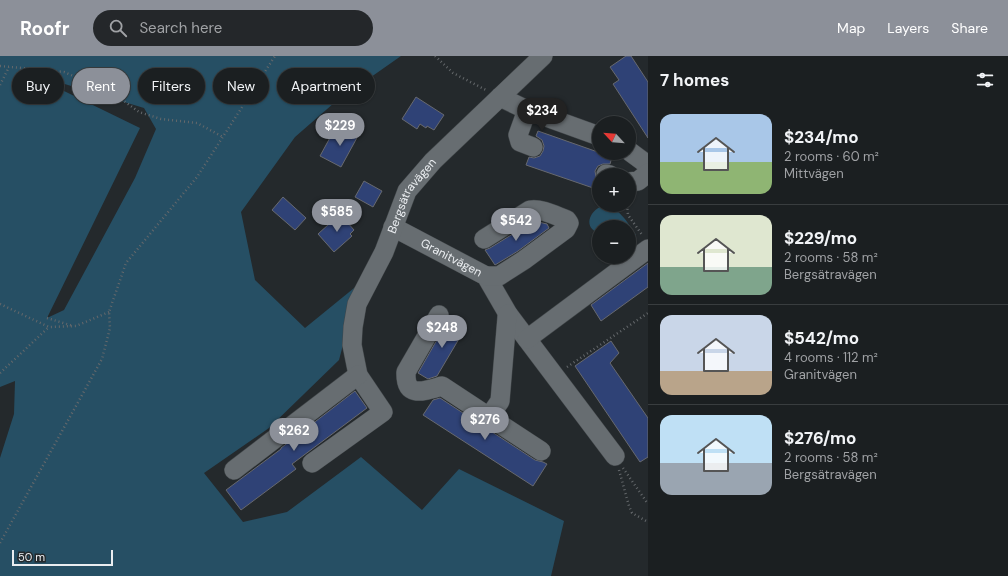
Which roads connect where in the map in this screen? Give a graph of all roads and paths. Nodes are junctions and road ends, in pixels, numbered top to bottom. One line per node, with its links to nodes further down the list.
1 (275, 56): 10 (path)
2 (435, 56): 7 (path)
3 (543, 56): 7 (street, Bergsätravägen)
4 (0, 66): 5 (path)
5 (9, 67): 6 (path); 10 (path)
6 (0, 85)
7 (500, 97): 8 (street); 17 (street, Bergsätravägen)
8 (527, 110): 9 (street); 11 (street)
9 (592, 133)
10 (223, 137): 22 (path)
11 (532, 147)
12 (636, 156): 13 (street)
13 (648, 165)
14 (648, 173): 15 (street)
15 (636, 181)
16 (628, 212): 19 (path)
17 (393, 227): 20 (street, Granitvägen); 31 (street, Bergsätravägen)
18 (484, 239): 20 (street)
19 (646, 243): 29 (street)
20 (486, 276): 24 (street, Granitvägen)
21 (0, 304): 28 (path)
22 (109, 312): 27 (path); 40 (path)
23 (648, 313): 32 (path)
24 (508, 314): 29 (street, Granitvägen); 33 (street)
25 (439, 315): 33 (street)
26 (47, 318): 27 (path)
27 (76, 326): 28 (path)
28 (49, 327): 30 (path)
29 (527, 339): 32 (street, Granitvägen)
30 (0, 373)
31 (358, 375): 36 (street, Bergsätravägen); 37 (street)
32 (555, 375): 35 (street, Granitvägen)
33 (490, 417): 34 (street)
34 (542, 451)
35 (615, 456): 38 (path); 39 (path)
36 (312, 463)
37 (234, 470)
38 (648, 504)
39 (648, 522)
40 (0, 543)

